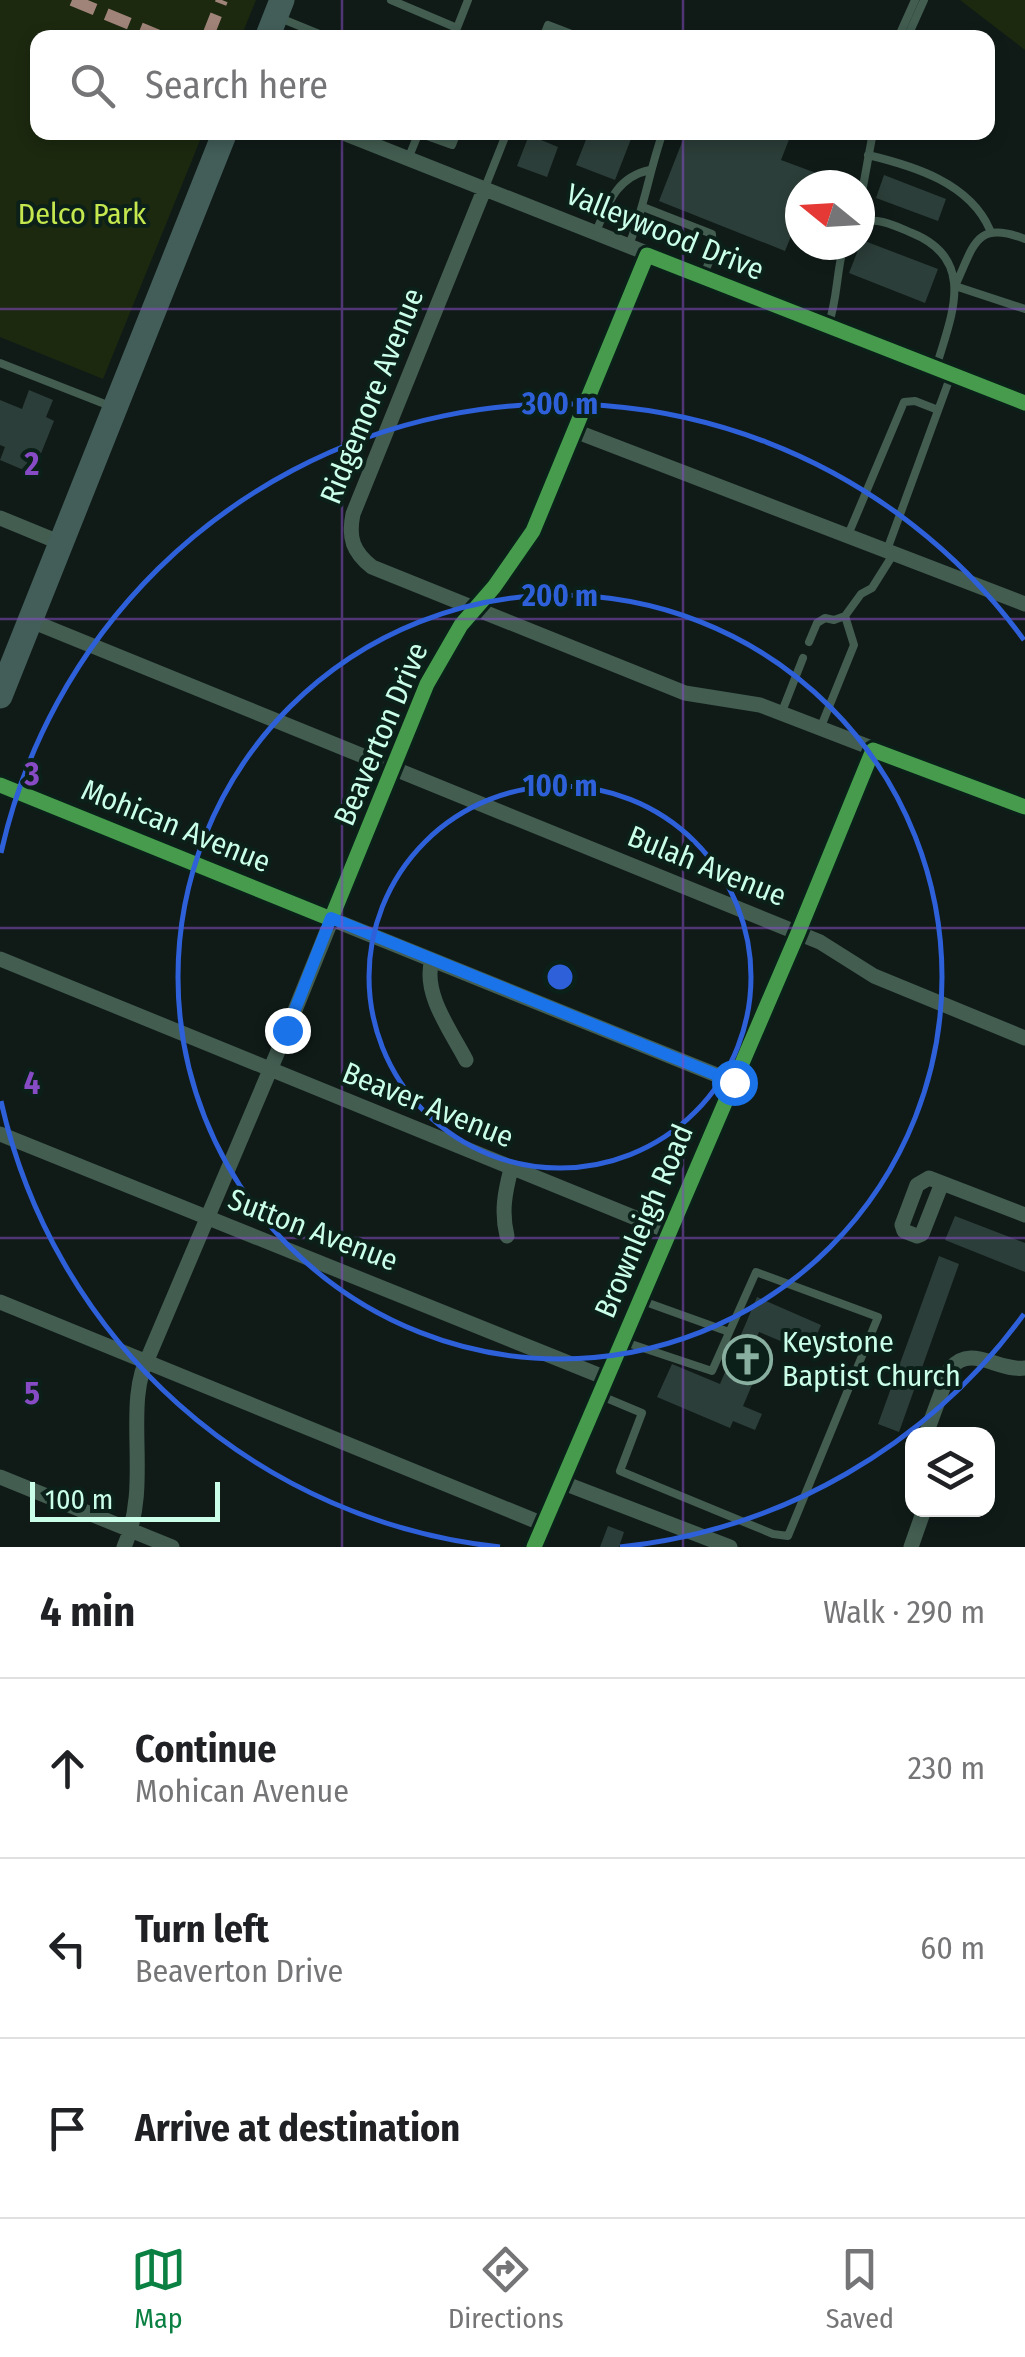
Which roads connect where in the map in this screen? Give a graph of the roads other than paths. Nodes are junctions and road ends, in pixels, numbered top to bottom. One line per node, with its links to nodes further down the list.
1 (392, 0): 2 (lane)
2 (468, 0)
3 (915, 0): 7 (lane)
4 (924, 0): 8 (lane)
5 (275, 18): 6 (lane)
6 (307, 30)
7 (902, 30)
8 (911, 30)
9 (222, 140): 35 (main road)
10 (361, 140): 16 (street, Valleywood Drive)
11 (415, 140): 16 (lane)
12 (503, 140): 19 (lane)
13 (660, 140): 17 (lane)
14 (871, 140): 15 (lane)
15 (868, 155): 18 (lane); 22 (lane)
16 (408, 159): 19 (street, Valleywood Drive)
17 (650, 170): 20 (lane); 23 (lane)
18 (866, 170)
19 (484, 190): 23 (street, Valleywood Drive); 43 (street, Ridgemore Avenue)
20 (643, 207): 25 (lane); 28 (lane)
21 (875, 219): 29 (lane)
22 (990, 230): 24 (lane); 29 (lane)
23 (595, 234): 25 (street, Valleywood Drive)
24 (1025, 239)
25 (628, 247): 26 (street, Valleywood Drive)
26 (647, 255): 28 (street, Valleywood Drive); 37 (street, Beaverton Drive)
27 (839, 260): 31 (lane)
28 (703, 276): 31 (street, Valleywood Drive)
29 (955, 286): 30 (lane); 33 (lane)
30 (1025, 309)
31 (828, 326): 33 (street, Valleywood Drive)
32 (0, 362): 35 (lane)
33 (943, 372): 34 (street, Valleywood Drive); 36 (lane)
34 (1025, 404)
35 (114, 408): 40 (main road)
36 (938, 410): 39 (lane); 41 (lane)
37 (575, 431): 39 (street); 43 (street, Beaverton Drive)
38 (0, 518): 40 (street)
39 (848, 536): 41 (street)
40 (60, 543): 45 (main road)
41 (890, 552): 42 (street); 44 (lane)
42 (1025, 604)
43 (474, 610): 49 (street, Ridgemore Avenue); 52 (street, Beaverton Drive)
44 (844, 616): 46 (lane); 50 (lane)
45 (29, 620): 48 (main road); 52 (street, Bulah Avenue)
46 (809, 642)
47 (802, 658): 49 (lane)
48 (0, 696)
49 (781, 714): 50 (street, Ridgemore Avenue)
50 (820, 729): 51 (street, Ridgemore Avenue)
51 (873, 750): 54 (street, Ridgemore Avenue); 56 (street, Brownleigh Road)
52 (392, 767): 55 (street, Beaverton Drive); 56 (street, Bulah Avenue)
53 (0, 785): 55 (street, Mohican Avenue)
54 (1025, 807)
55 (331, 918): 58 (street, Mohican Avenue); 61 (street, Beaverton Drive)
56 (798, 933): 59 (street, Bulah Avenue); 62 (street, Brownleigh Road)
57 (0, 960): 61 (street, Beaver Avenue)
58 (432, 960): 60 (street); 62 (street, Mohican Avenue)
59 (1025, 1038)
60 (466, 1060)
61 (270, 1068): 64 (street, Beaver Avenue); 67 (street, Beaverton Drive)
62 (734, 1082): 68 (street, Brownleigh Road)
63 (0, 1134): 67 (street, Sutton Avenue)
64 (512, 1169): 68 (street, Beaver Avenue); 69 (street)
65 (942, 1182): 66 (street)
66 (1025, 1215)
67 (207, 1218): 74 (street, Beaverton Drive); 76 (street, Sutton Avenue)
68 (670, 1232): 70 (street, Brownleigh Road)
69 (507, 1236)
70 (640, 1300): 72 (lane); 73 (street, Brownleigh Road)
71 (0, 1302): 74 (street)
72 (729, 1332): 73 (lane); 77 (lane)
73 (622, 1340): 76 (street, Brownleigh Road)
74 (143, 1362): 82 (street); 83 (street, Beaverton Drive)
75 (1025, 1368): 78 (street)
76 (606, 1378): 77 (street, Brownleigh Road)
77 (599, 1395): 80 (street, Brownleigh Road)
78 (929, 1427)
79 (0, 1477): 83 (street)
80 (561, 1482): 82 (street, Brownleigh Road); 87 (street)
81 (922, 1517): 88 (street)
82 (543, 1524): 86 (street, Brownleigh Road)
83 (131, 1531): 84 (street, Beaverton Drive); 85 (street)
84 (124, 1547)
85 (172, 1547)
86 (534, 1547)
87 (730, 1547)
88 (911, 1547)

